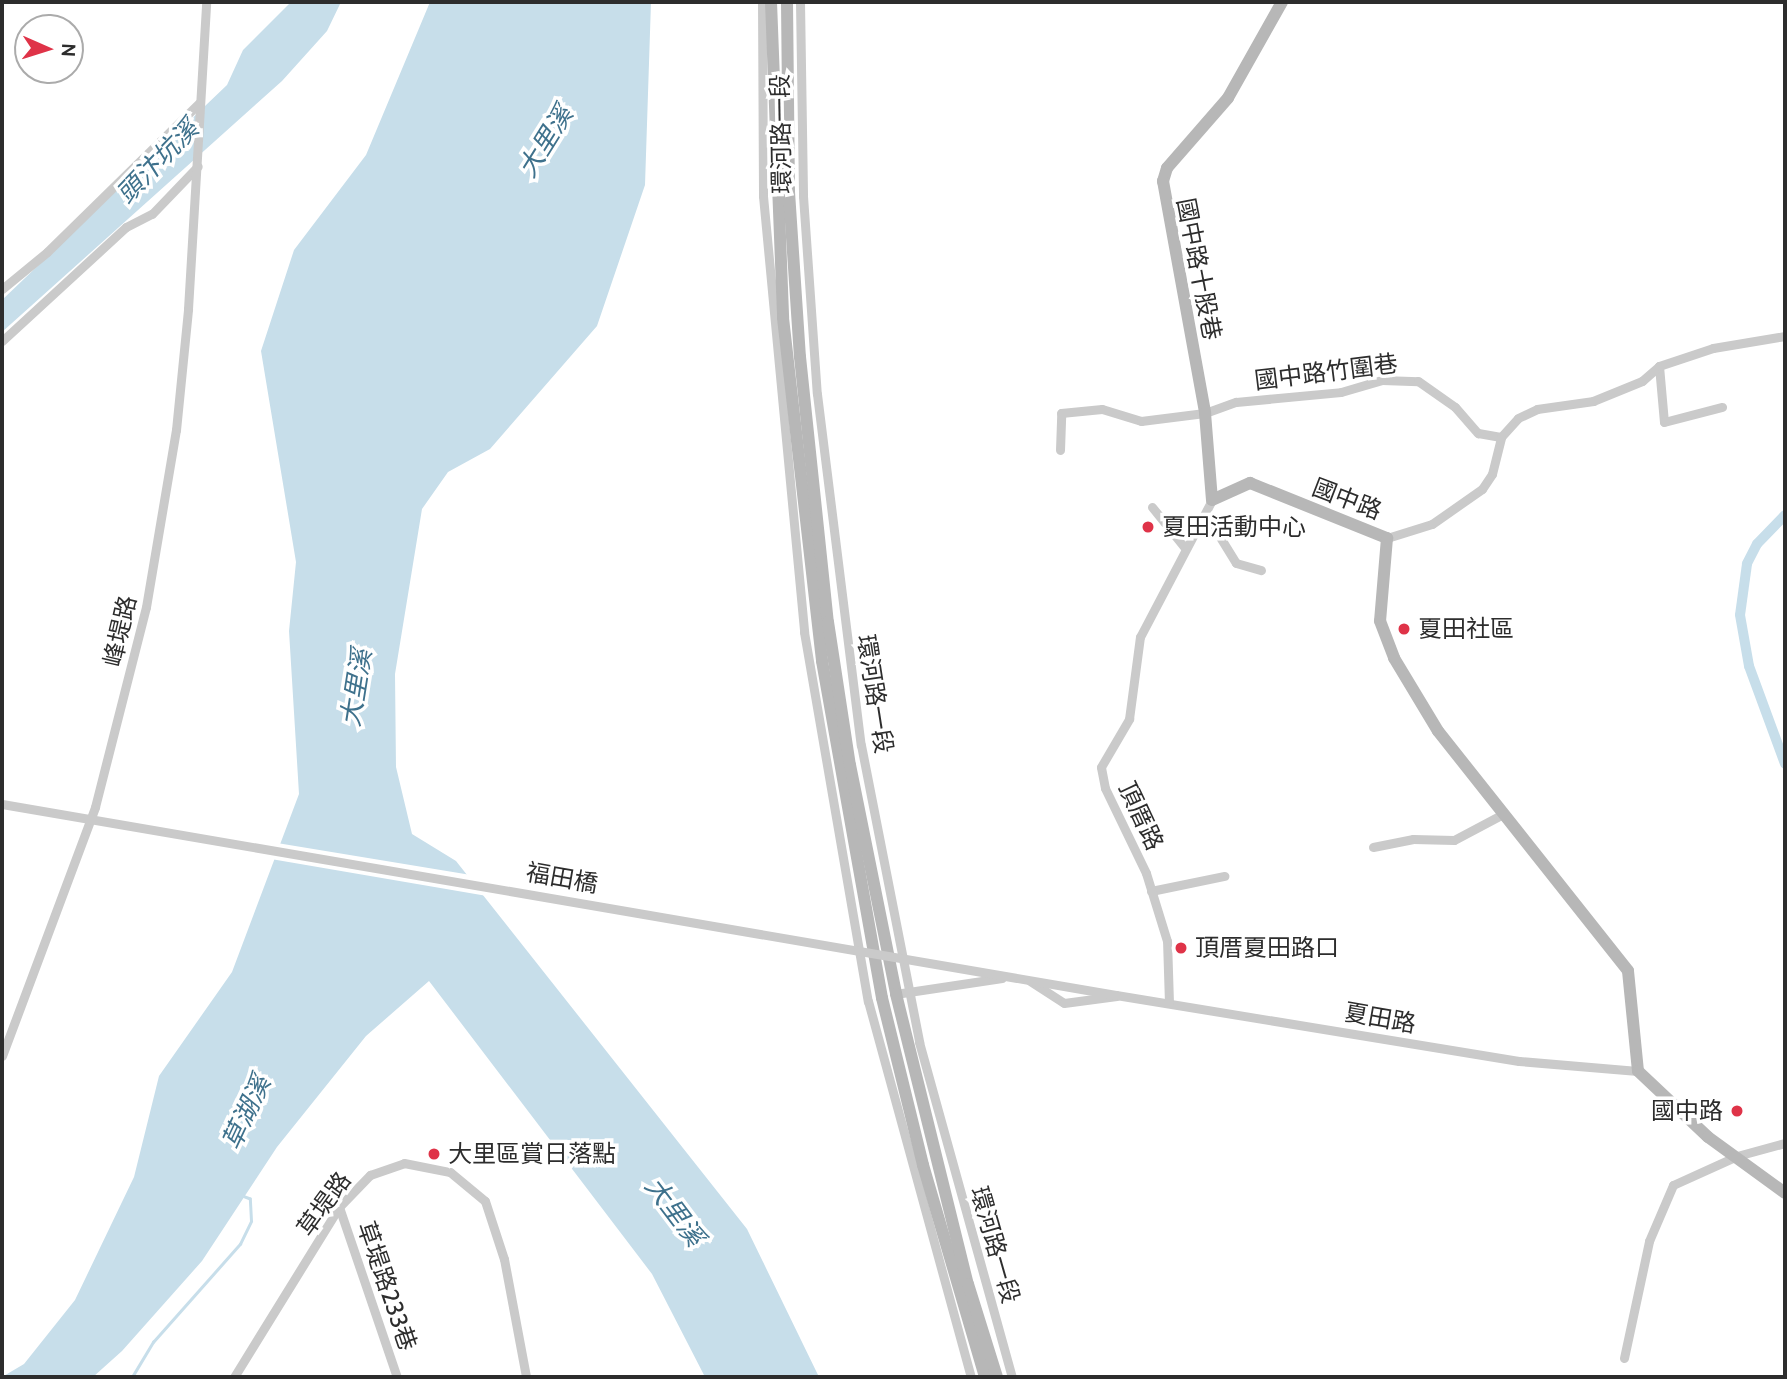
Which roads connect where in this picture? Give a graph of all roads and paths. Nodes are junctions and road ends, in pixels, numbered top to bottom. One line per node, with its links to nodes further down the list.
1 (206, 2): 7 (street)
2 (762, 2): 31 (street, 環河路一段)
3 (771, 2): 30 (street, 環河路一段)
4 (787, 2): 28 (street, 環河路一段)
5 (800, 2): 28 (street, 環河路一段)
6 (1282, 2): 14 (street, 國中路十股巷)
7 (200, 102): 8 (street); 9 (street)
8 (198, 166): 11 (street); 33 (street, 峰堤路)
9 (2, 289)
10 (1785, 336): 12 (street)
11 (2, 341)
12 (1659, 366): 13 (street); 15 (street)
13 (1722, 407)
14 (1205, 413): 15 (street, 國中路竹圍巷); 16 (street, 國中路竹圍巷); 17 (street)
15 (1501, 437): 20 (street)
16 (1060, 450)
17 (1212, 500): 19 (street, 頂厝路); 20 (street, 國中路)
18 (1152, 507): 21 (street)
19 (1207, 516): 21 (street, 頂厝路); 22 (street)
20 (1387, 538): 24 (street, 國中路)
21 (1185, 548): 27 (street, 頂厝路)
22 (1261, 570)
23 (2, 804): 29 (street, 福田橋, bridge)
24 (1503, 814): 25 (street); 34 (street, 國中路)
25 (1373, 847)
26 (1224, 876): 27 (street)
27 (1152, 891): 32 (street, 頂厝路)
28 (902, 993): 29 (street); 30 (street); 45 (street, 環河路一段); 46 (street, 環河路一段)
29 (1117, 995): 32 (street, 夏田路)
30 (882, 998): 31 (street); 44 (street, 環河路一段)
31 (868, 1001): 43 (street, 環河路一段)
32 (1168, 1003): 34 (street, 夏田路)
33 (2, 1056)
34 (1639, 1072): 36 (street)
35 (1785, 1143): 36 (street)
36 (1737, 1156): 37 (street); 39 (street)
37 (1785, 1193)
38 (339, 1207): 40 (street, 草堤路); 41 (street, 草堤路233巷); 42 (street, 草堤路)
39 (1624, 1358)
40 (234, 1377)
41 (397, 1377)
42 (526, 1377)
43 (971, 1377)
44 (985, 1377)
45 (997, 1377)
46 (1012, 1377)

